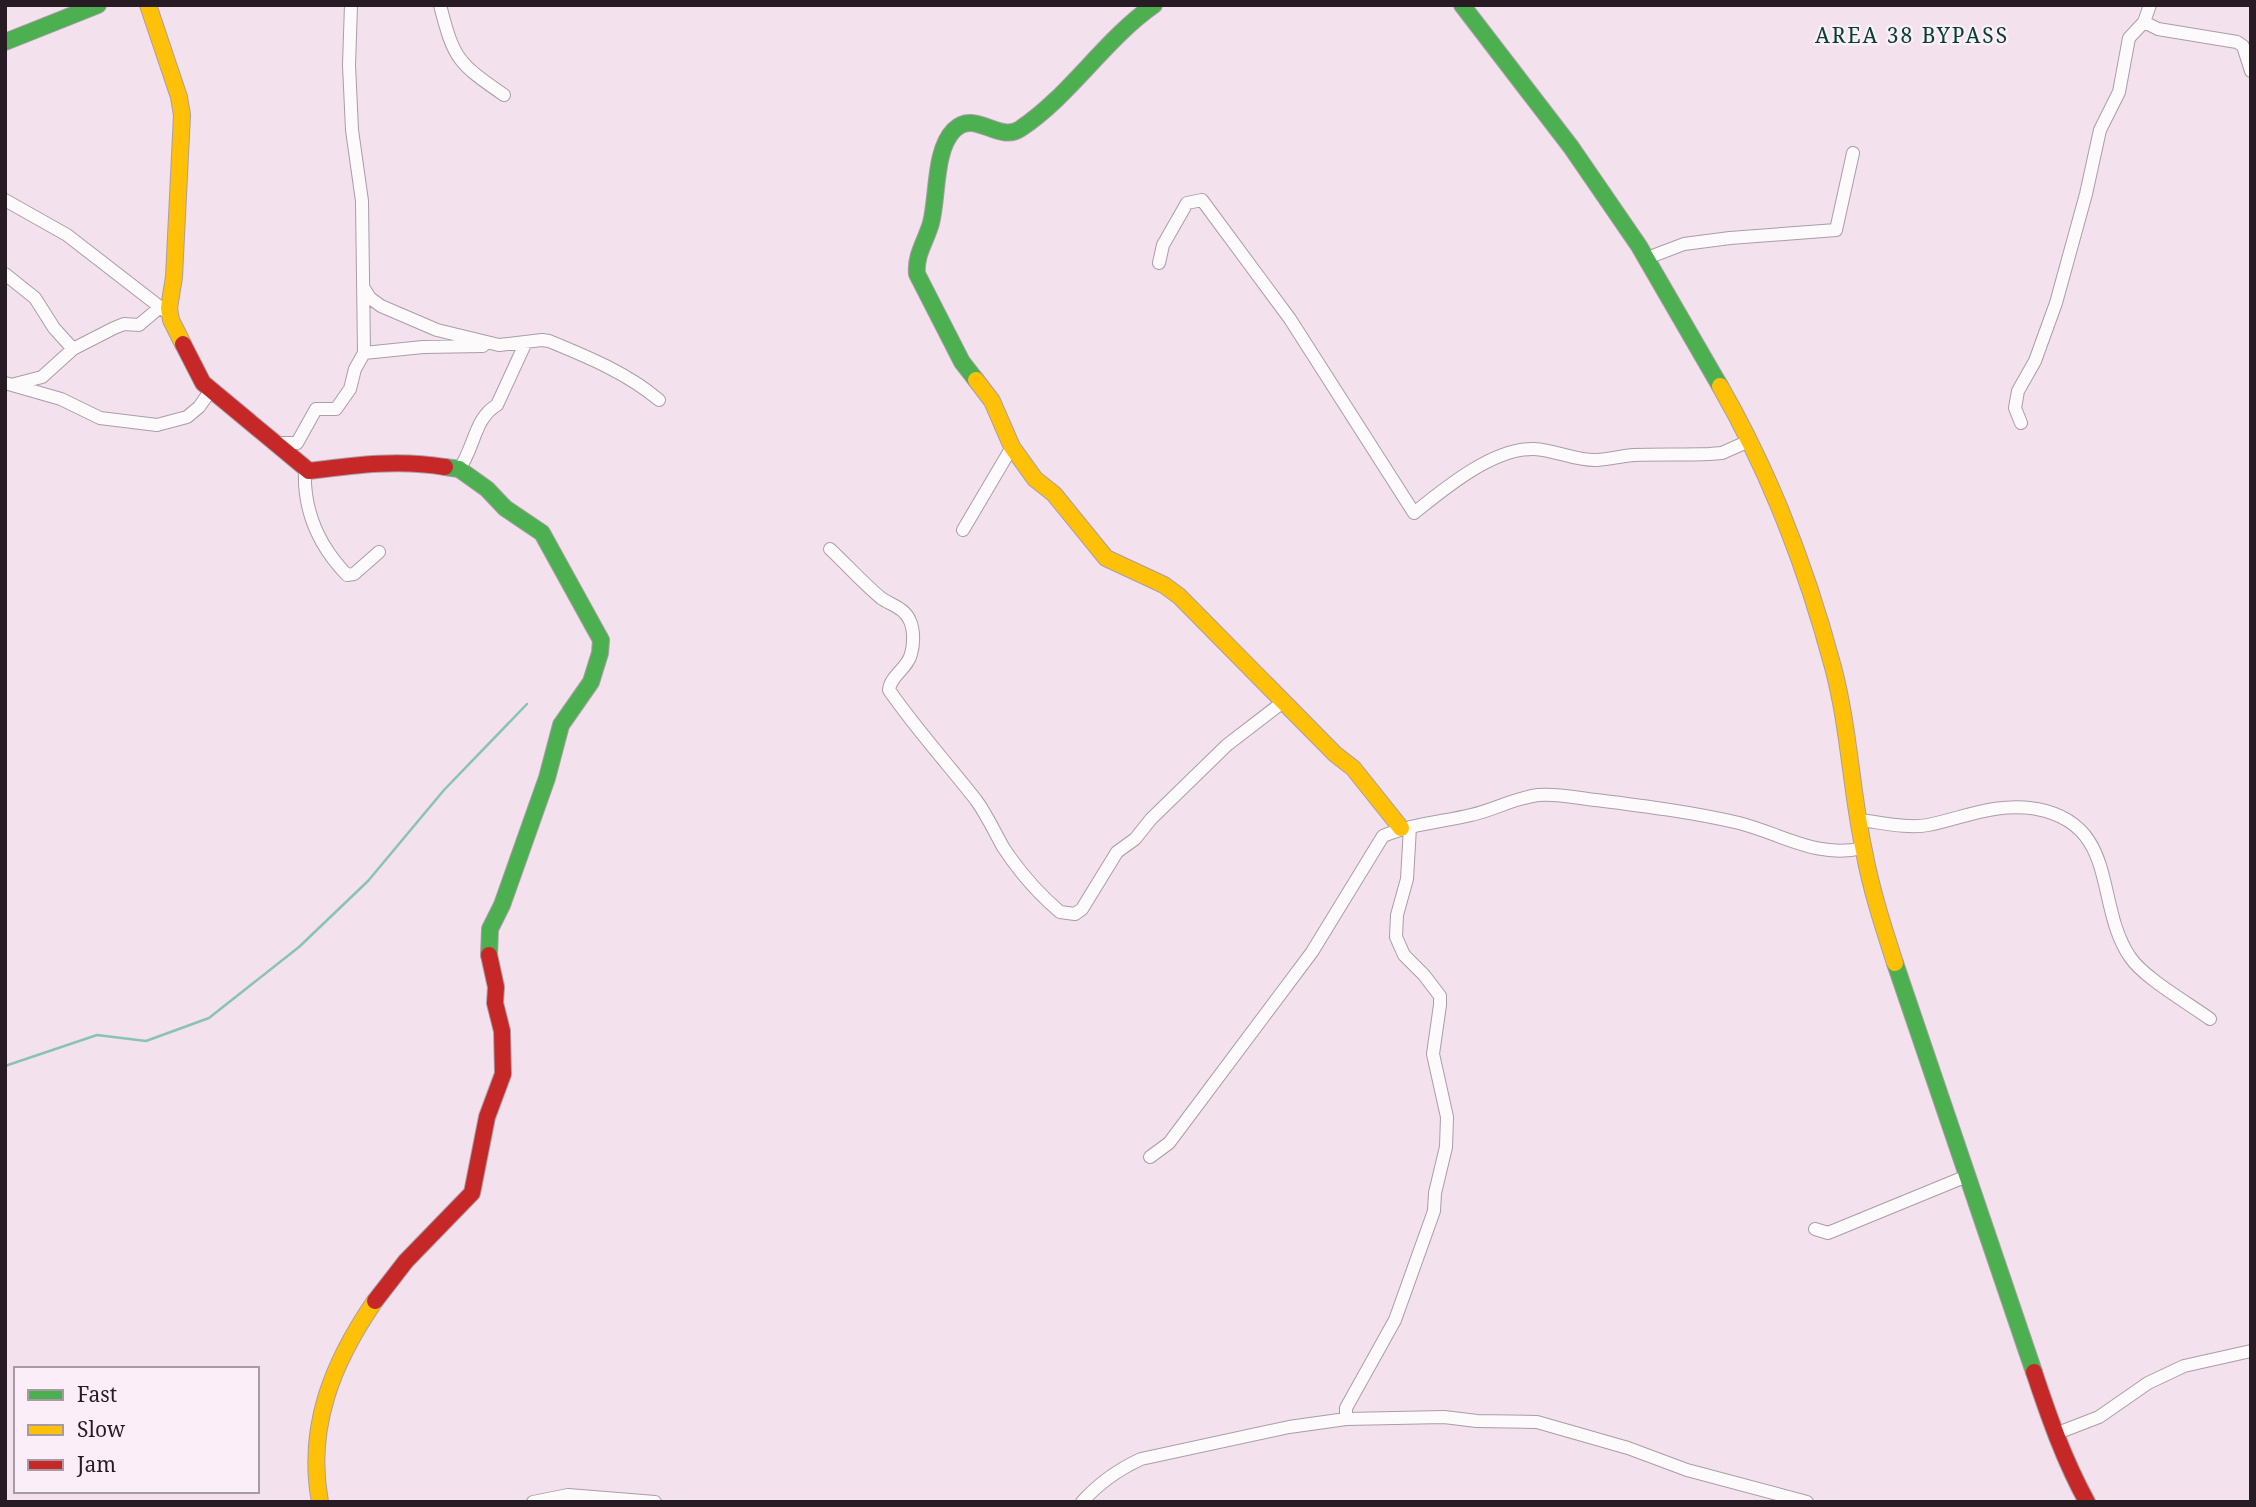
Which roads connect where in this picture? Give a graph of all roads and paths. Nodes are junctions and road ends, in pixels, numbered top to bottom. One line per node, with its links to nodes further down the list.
1 (98, 5): 9 (main road)
2 (148, 5): 18 (main road)
3 (351, 5): 17 (street)
4 (440, 5): 11 (street)
5 (1154, 5): 29 (main road)
6 (1462, 5): 14 (main road)
7 (2150, 5): 8 (street)
8 (2144, 22): 10 (street); 26 (street)
9 (5, 42)
10 (2251, 71)
11 (505, 95)
12 (1853, 153): 14 (street)
13 (5, 200): 18 (street)
14 (1647, 258): 27 (main road)
15 (1159, 263): 27 (street)
16 (5, 274): 21 (street)
17 (363, 286): 20 (street); 22 (street)
18 (164, 311): 21 (street); 24 (main road)
19 (526, 342): 20 (street); 25 (street); 30 (street)
20 (499, 345): 22 (street)
21 (73, 349): 23 (street)
22 (365, 353): 28 (street)
23 (8, 384): 24 (street)
24 (211, 390): 28 (main road)
25 (659, 400)
26 (2021, 423)
27 (1749, 441): 36 (main road)
28 (272, 443): 31 (main road)
29 (1012, 447): 32 (street); 35 (main road)
30 (459, 469): 31 (main road); 46 (main road)
31 (305, 470): 34 (street)
32 (963, 530)
33 (830, 549): 35 (street)
34 (379, 552)
35 (1283, 702): 37 (main road)
36 (1858, 820): 38 (main road); 39 (street)
37 (1405, 828): 38 (street); 40 (street); 44 (street)
38 (1863, 848): 41 (main road)
39 (2210, 1019)
40 (1150, 1157)
41 (1967, 1176): 42 (street); 45 (main road)
42 (1815, 1229)
43 (2251, 1351): 45 (street)
44 (1346, 1419): 49 (street); 50 (street)
45 (2055, 1434): 51 (main road)
46 (320, 1502)
47 (533, 1502): 48 (street)
48 (655, 1502)
49 (1082, 1502)
50 (1807, 1502)
51 (2087, 1502)

